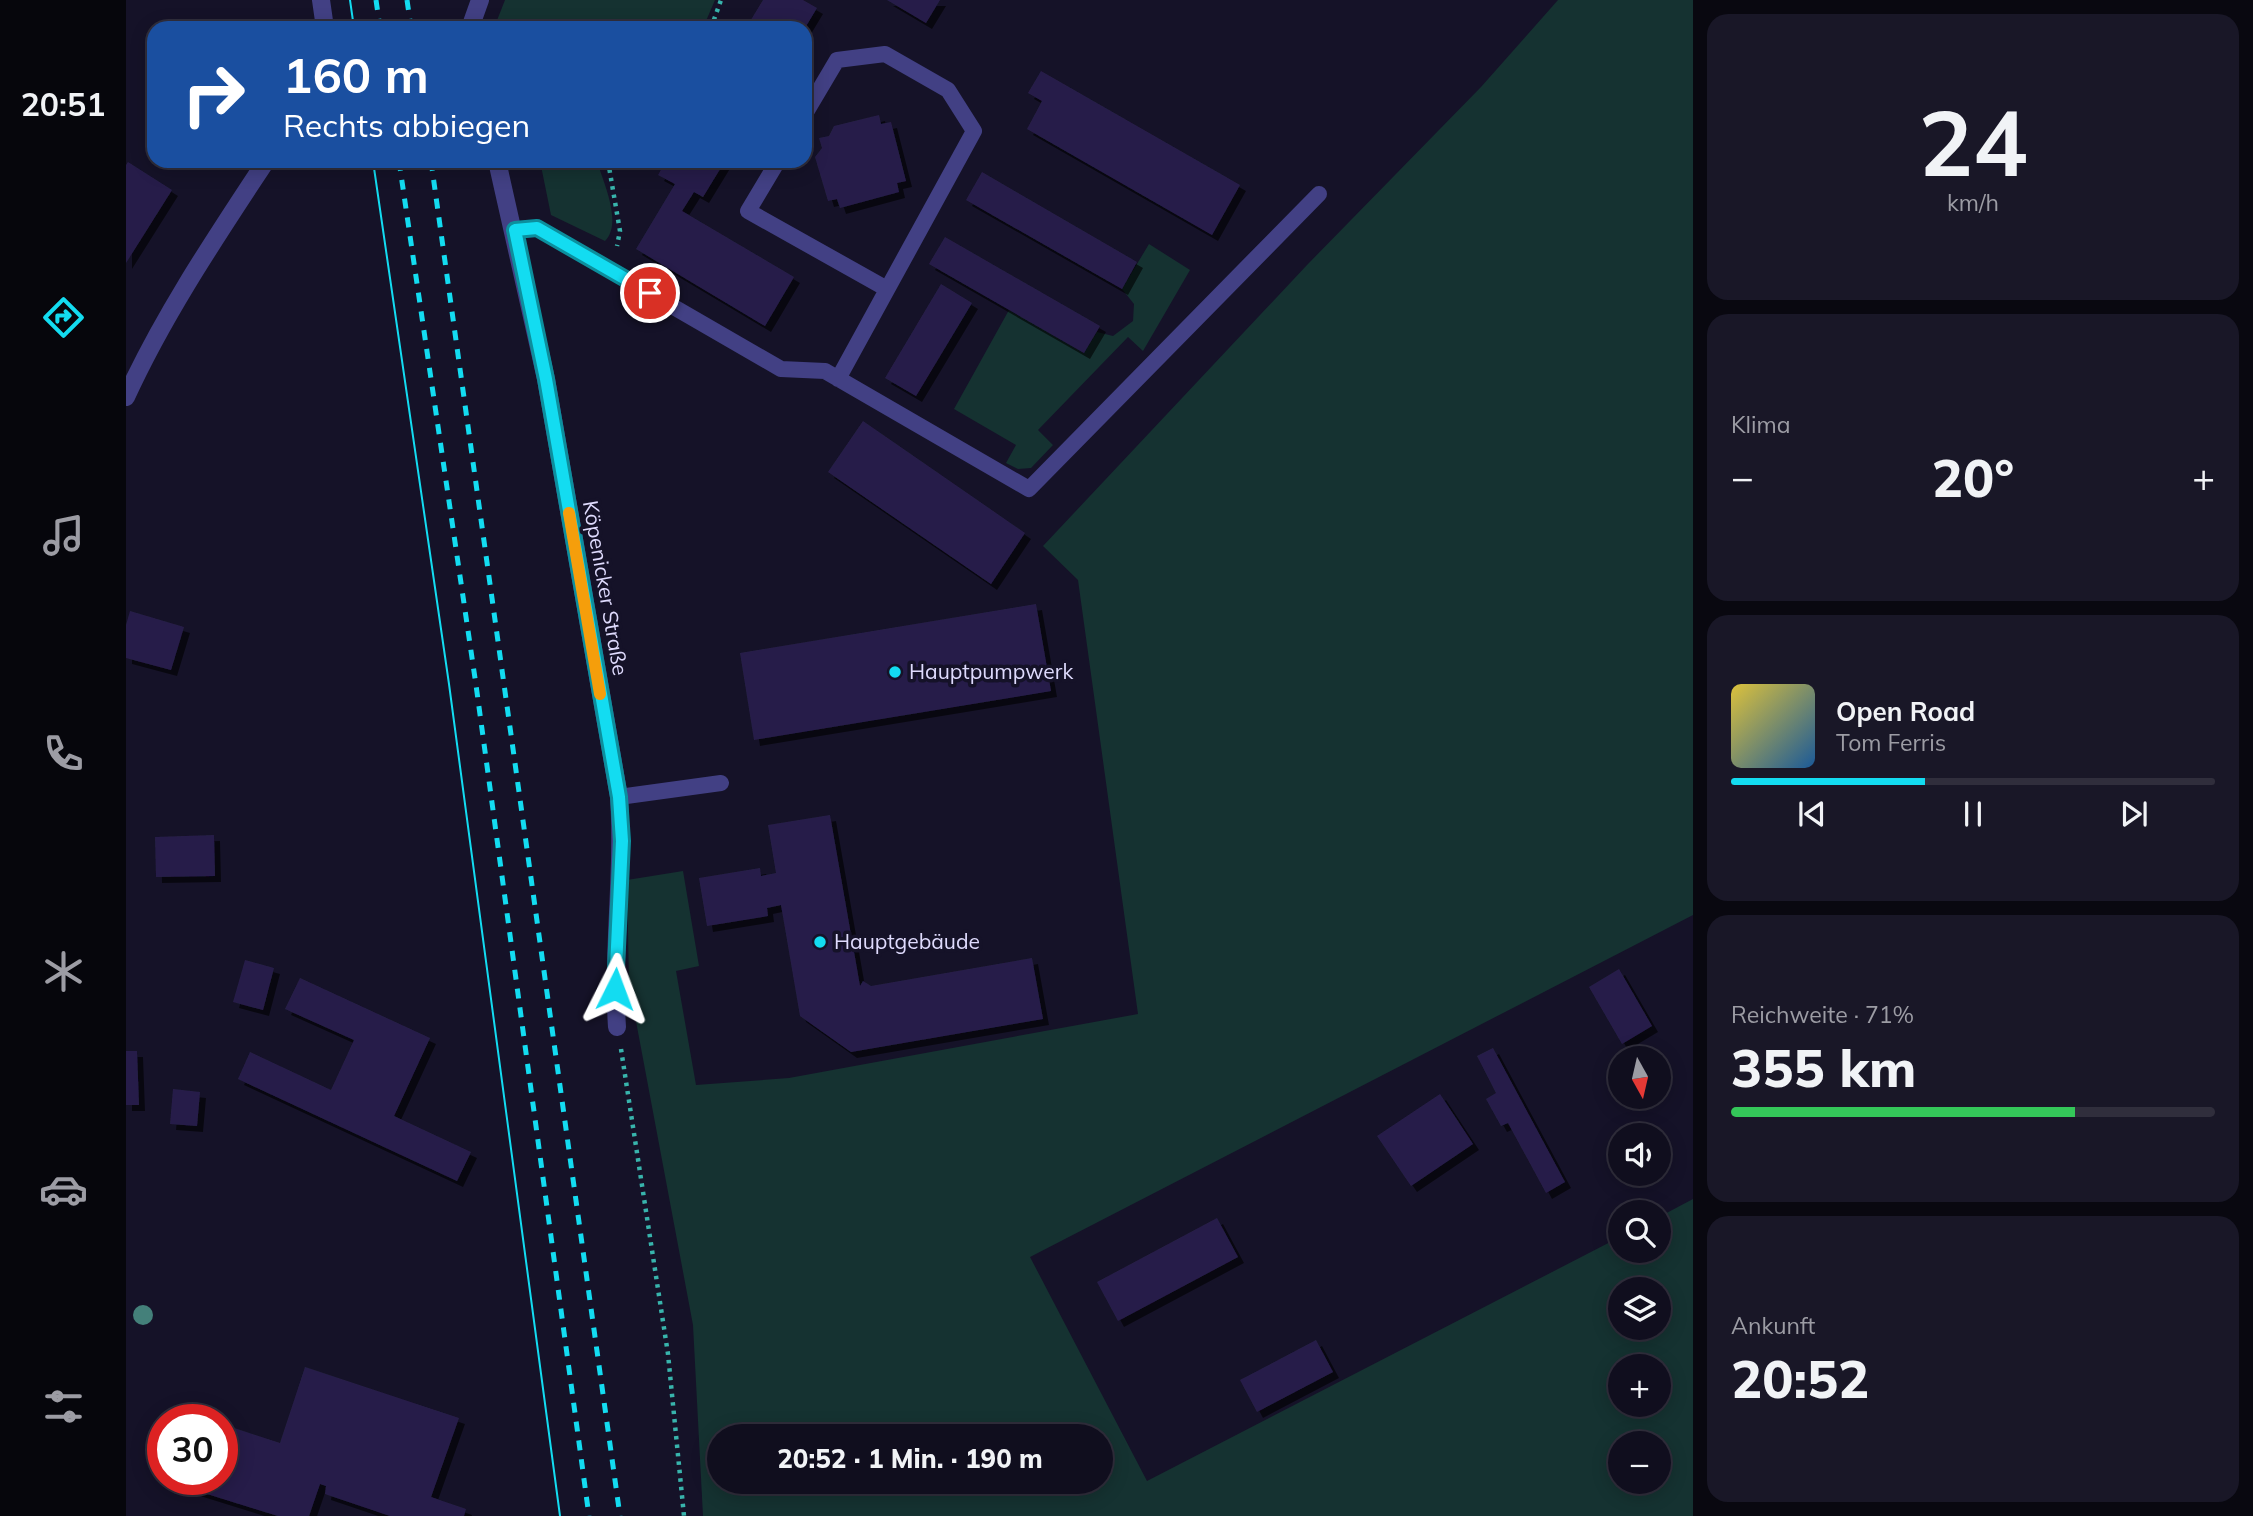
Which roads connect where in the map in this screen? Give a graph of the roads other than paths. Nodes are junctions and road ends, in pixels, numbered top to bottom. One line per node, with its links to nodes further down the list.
1 (321, 0): 3 (street)
2 (480, 0): 4 (street)
3 (324, 21)
4 (472, 21)
5 (812, 102): 11 (lane)
6 (261, 168): 13 (street)
7 (499, 168): 10 (street, Köpenicker Straße)
8 (774, 168): 11 (lane)
9 (1318, 194): 12 (lane)
10 (515, 230): 12 (lane); 15 (street, Köpenicker Straße)
11 (887, 289): 12 (lane)
12 (838, 379)
13 (126, 397)
14 (721, 783): 15 (lane)
15 (619, 797): 16 (street, Köpenicker Straße)
16 (618, 1027)

